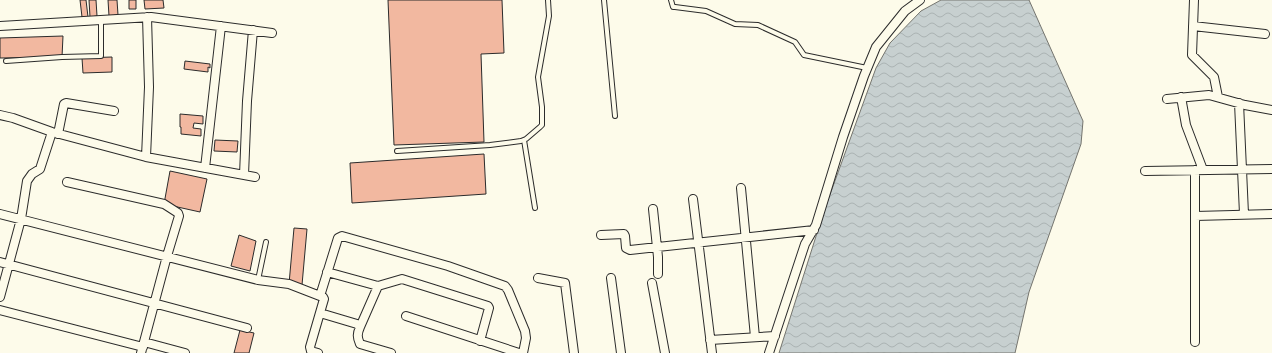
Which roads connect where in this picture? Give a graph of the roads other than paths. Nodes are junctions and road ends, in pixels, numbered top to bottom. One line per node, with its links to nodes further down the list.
1 (548, 0): 25 (lane)
2 (604, 0): 23 (lane)
3 (671, 0): 15 (lane)
4 (920, 0): 15 (street)
5 (1194, 0): 10 (street)
6 (147, 17): 7 (street); 9 (street); 27 (street)
7 (102, 20): 8 (street); 14 (lane)
8 (0, 26)
9 (221, 26): 11 (street); 28 (street)
10 (1193, 26): 13 (street); 17 (street)
11 (253, 30): 12 (street); 33 (street)
12 (272, 33)
13 (1265, 34)
14 (6, 61)
15 (867, 68): 45 (street)
16 (1181, 97): 17 (street); 18 (street); 31 (street)
17 (1218, 97): 19 (street)
18 (1166, 99)
19 (1239, 103): 20 (street); 29 (street)
20 (1272, 110)
21 (114, 111): 24 (street)
22 (0, 115): 24 (street)
23 (615, 116)
24 (55, 133): 27 (street); 44 (street)
25 (524, 140): 26 (lane); 38 (lane)
26 (397, 151)
27 (146, 157): 28 (street)
28 (205, 168): 33 (street)
29 (1243, 169): 30 (street); 31 (street); 41 (street)
30 (1272, 169)
31 (1199, 170): 32 (street); 43 (street)
32 (1145, 171)
33 (244, 175): 34 (street)
34 (254, 177)
35 (67, 182): 51 (street)
36 (741, 188): 47 (street)
37 (693, 199): 49 (street)
38 (535, 208)
39 (653, 210): 50 (street)
40 (0, 214): 44 (street)
41 (1244, 214): 42 (street); 43 (street)
42 (1272, 214)
43 (1195, 216): 73 (street)
44 (21, 219): 51 (street); 53 (street)
45 (814, 230): 47 (street); 69 (street)
46 (601, 235): 50 (street)
47 (745, 237): 49 (street); 70 (street)
48 (266, 242): 58 (lane)
49 (698, 242): 50 (street); 71 (street)
50 (657, 247): 55 (street)
51 (167, 256): 58 (street); 63 (street)
52 (0, 262): 53 (street)
53 (9, 264): 62 (street); 63 (street)
54 (327, 272): 60 (street); 61 (street); 79 (street)
55 (658, 274)
56 (538, 278): 80 (street)
57 (611, 278): 81 (street)
58 (258, 280): 61 (street)
59 (652, 283): 82 (street)
60 (378, 286): 67 (street); 72 (street)
61 (320, 296): 65 (street)
62 (0, 297)
63 (154, 302): 68 (street); 74 (street)
64 (0, 310): 74 (street)
65 (320, 313): 67 (street); 76 (street)
66 (406, 316): 72 (street)
67 (360, 327): 77 (street)
68 (247, 328)
69 (775, 336): 70 (street); 84 (street)
70 (755, 337): 71 (street)
71 (710, 340): 83 (street)
72 (480, 341): 78 (street)
73 (1195, 342)
74 (143, 347): 75 (street)
75 (185, 353)
76 (318, 353)
77 (391, 353)
78 (519, 353)
79 (523, 353)
80 (574, 353)
81 (621, 353)
82 (665, 353)
83 (712, 353)
84 (769, 353)

